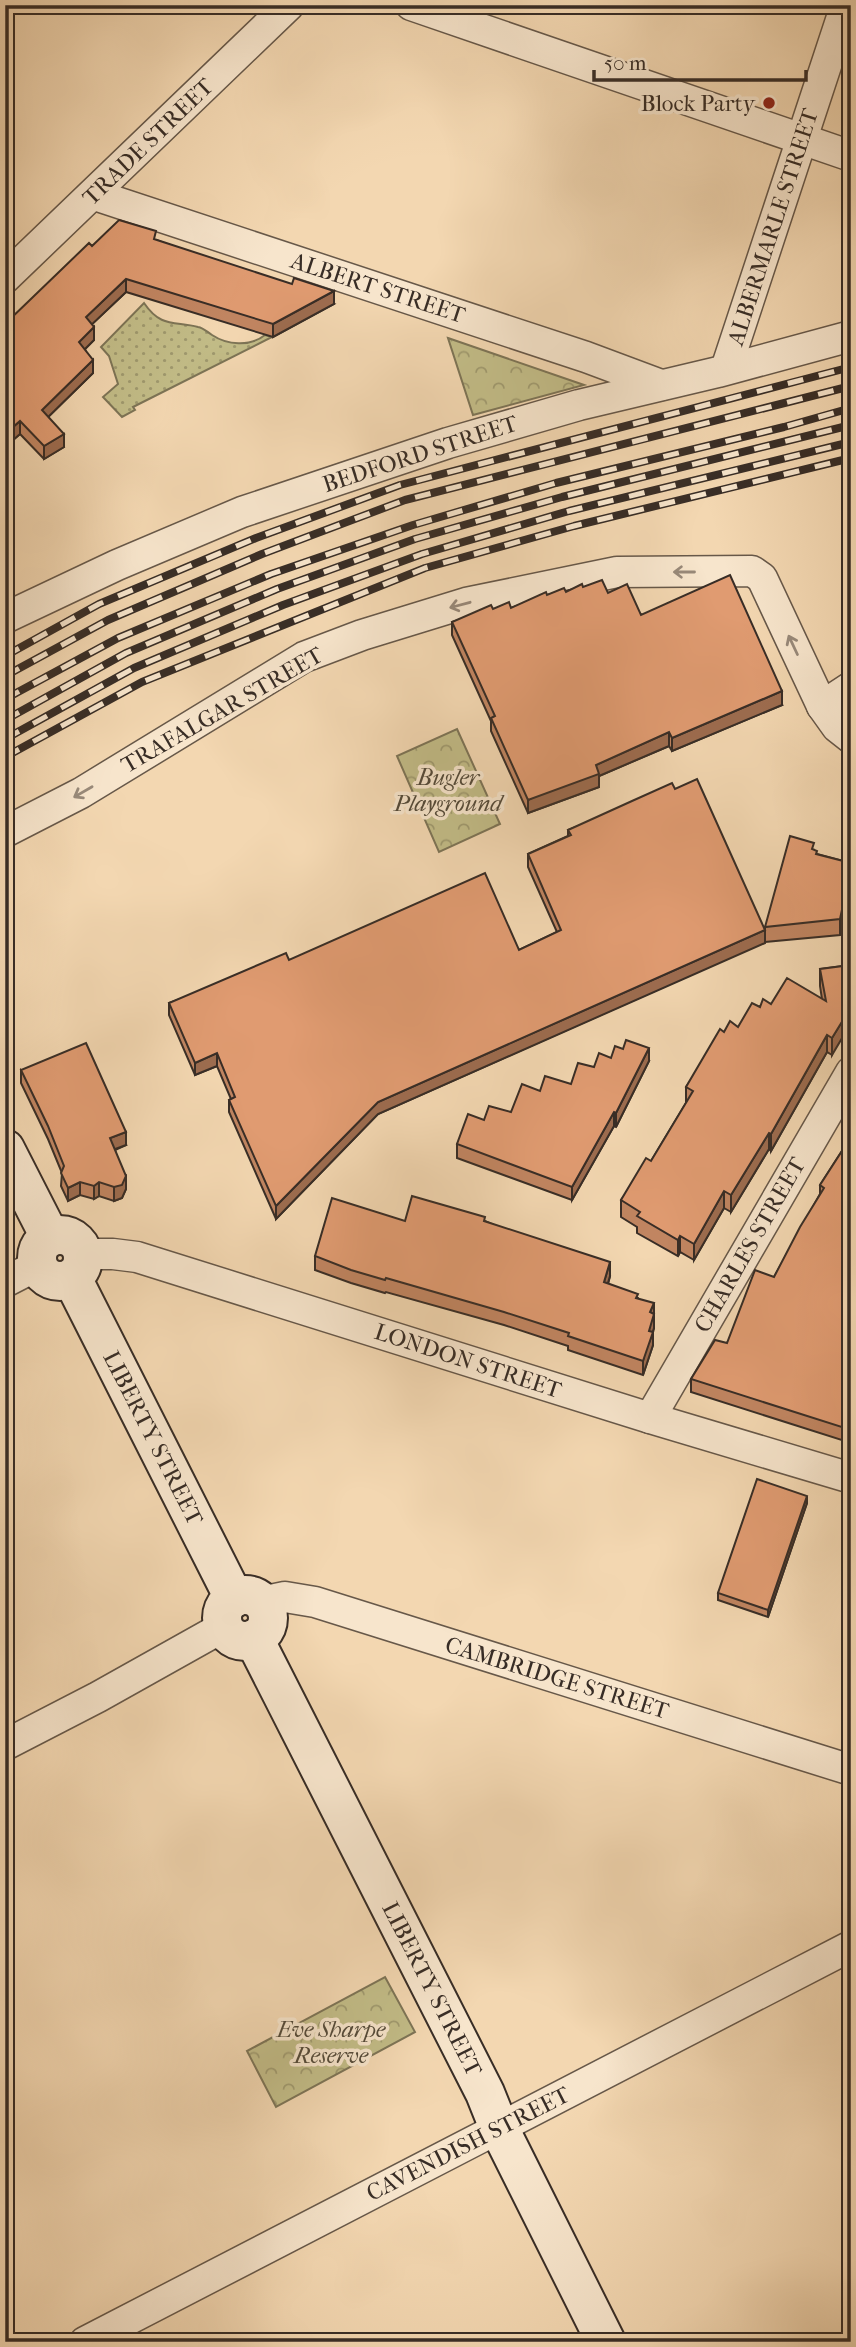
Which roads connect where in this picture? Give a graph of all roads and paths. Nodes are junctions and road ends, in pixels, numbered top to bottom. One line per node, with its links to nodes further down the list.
1 (289, 5): 6 (street, TRADE STREET)
2 (411, 5): 4 (street)
3 (846, 5): 4 (street, ALBERMARLE STREET)
4 (803, 139): 5 (street); 9 (street, ALBERMARLE STREET)
5 (851, 156)
6 (94, 195): 7 (street, TRADE STREET); 10 (street, ALBERT STREET)
7 (5, 278)
8 (851, 336): 9 (street, BEDFORD STREET)
9 (726, 369): 10 (street, BEDFORD STREET)
10 (661, 385): 11 (street, BEDFORD STREET)
11 (5, 618)
12 (851, 687): 13 (street)
13 (822, 706): 14 (street, TRAFALGAR STREET); 15 (street, TRAFALGAR STREET, one-way to 15)
14 (851, 738)
15 (5, 832)
16 (851, 1072): 20 (street, CHARLES STREET)
17 (5, 1149): 18 (main road, LIBERTY STREET)
18 (61, 1258): 19 (street); 20 (street, LONDON STREET); 22 (main road, LIBERTY STREET)
19 (5, 1282)
20 (650, 1418): 21 (street, LONDON STREET)
21 (851, 1478)
22 (243, 1617): 23 (street, CAMBRIDGE STREET); 24 (street, CAMBRIDGE STREET); 26 (main road, LIBERTY STREET)
23 (5, 1745)
24 (851, 1770)
25 (851, 1947): 26 (street, CAVENDISH STREET)
26 (499, 2128): 27 (street, CAVENDISH STREET); 28 (main road, LIBERTY STREET)
27 (85, 2342)
28 (606, 2342)

